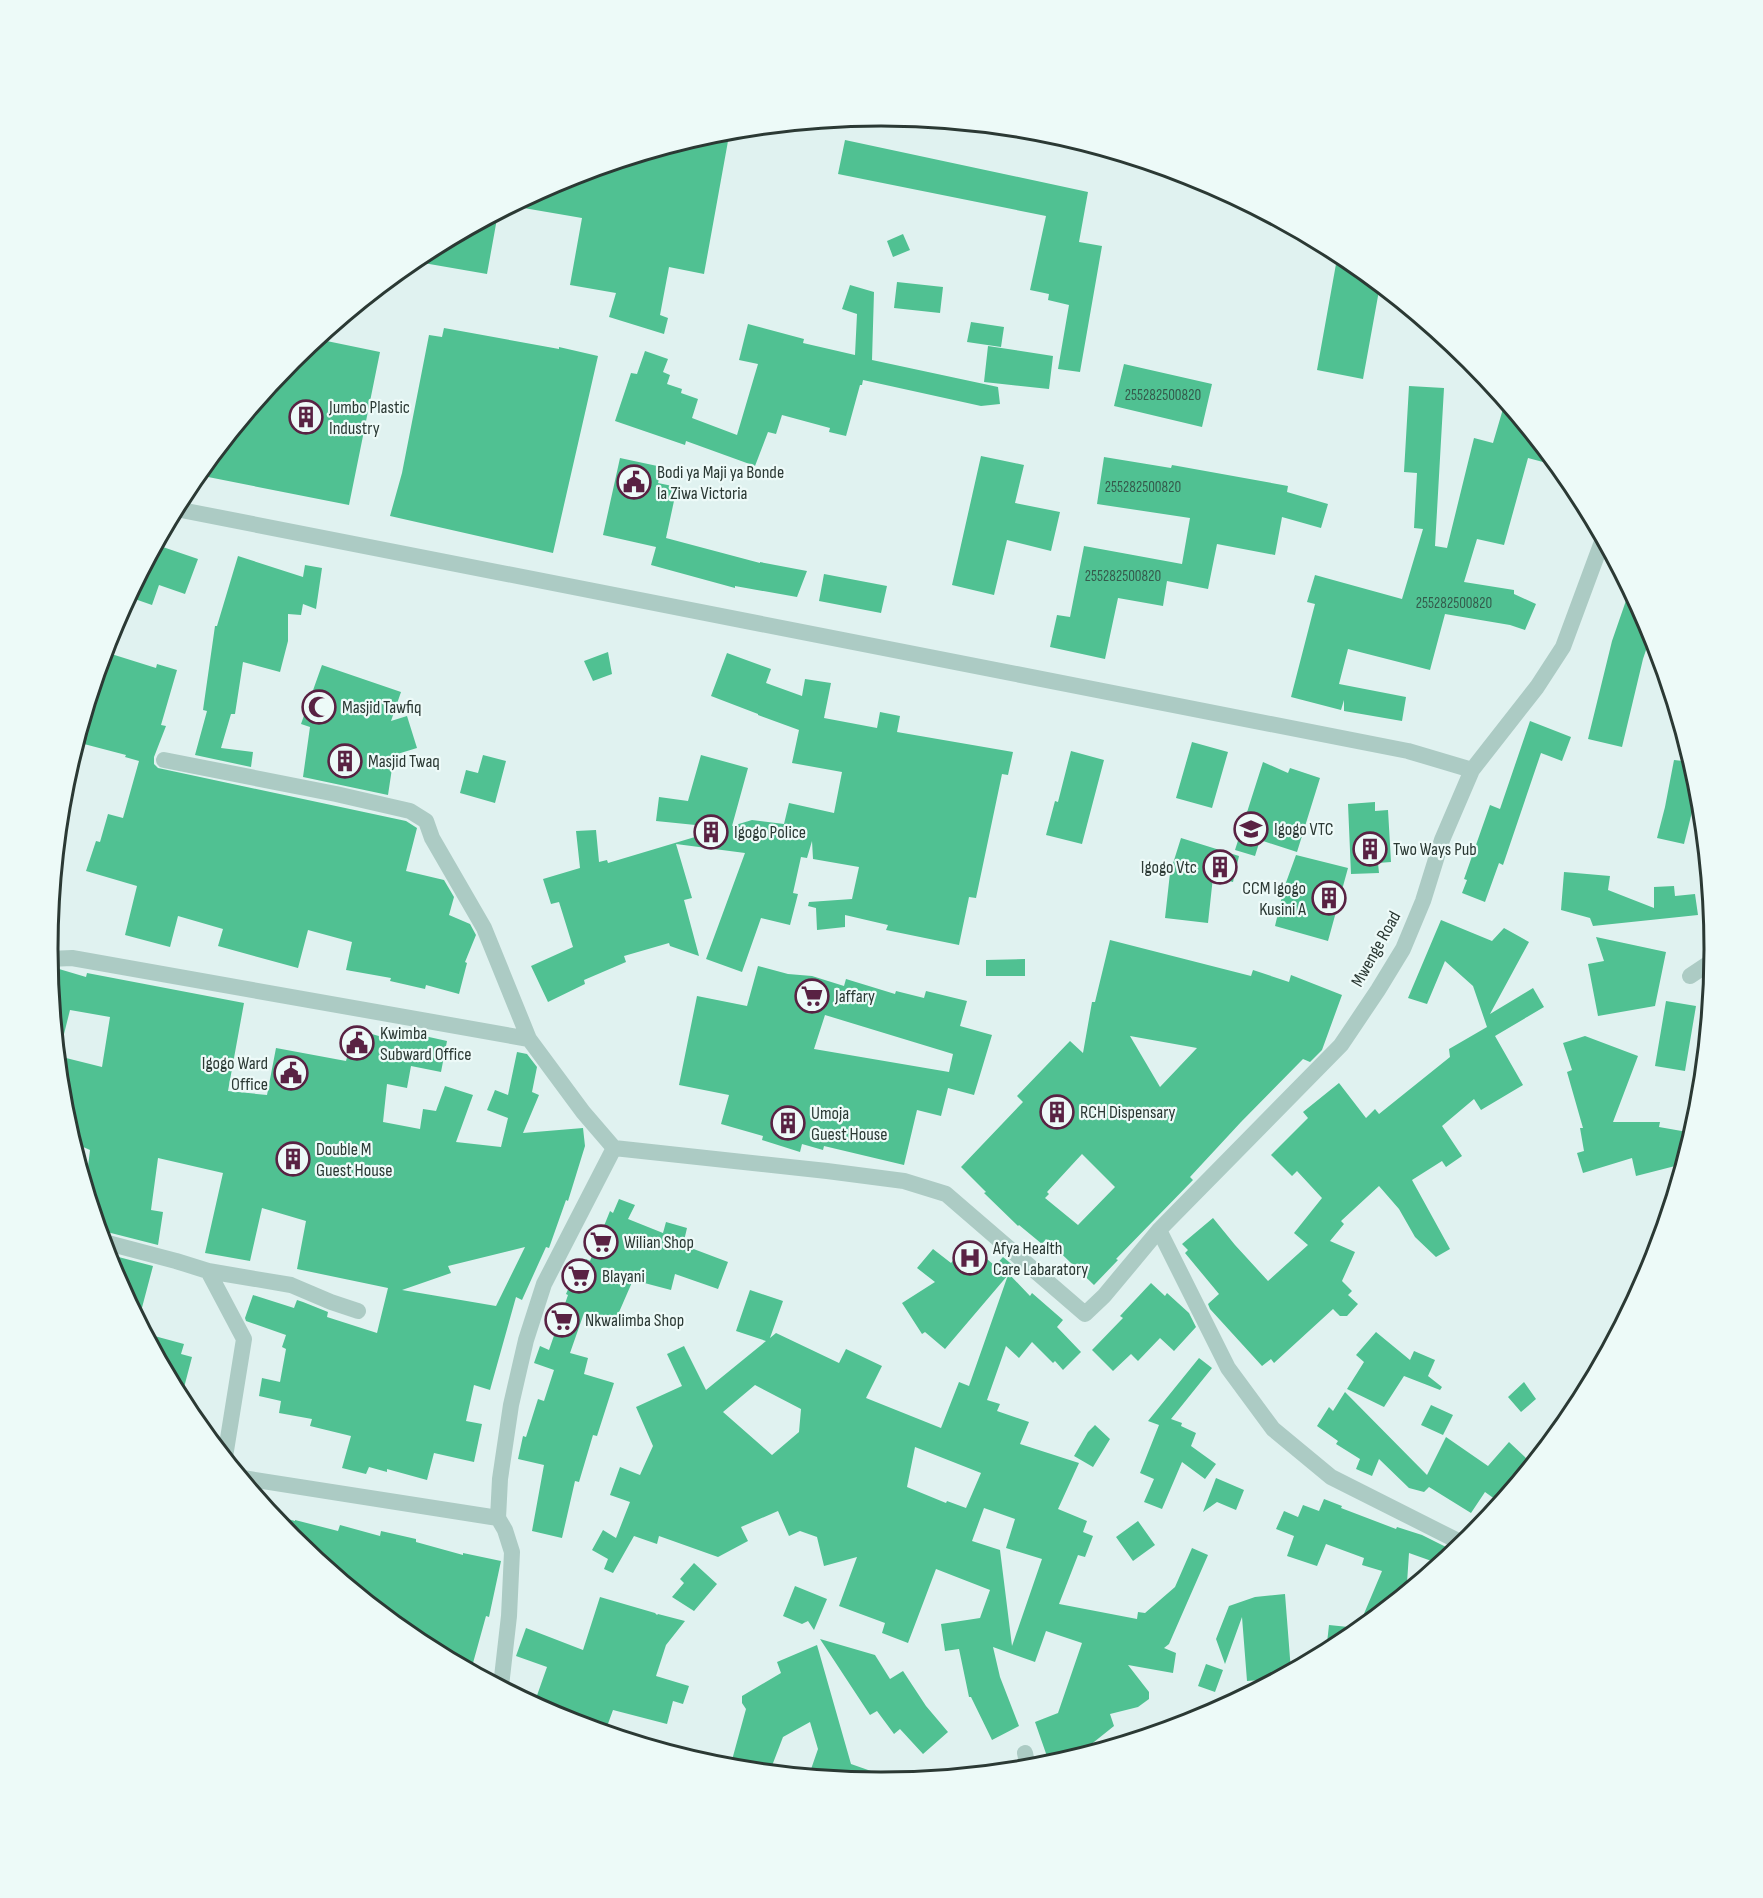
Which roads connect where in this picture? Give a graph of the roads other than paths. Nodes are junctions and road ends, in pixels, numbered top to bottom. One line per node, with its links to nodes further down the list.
1 (185, 511): 4 (street)
2 (1600, 548): 4 (street, Mwenge Road)
3 (164, 760): 8 (street)
4 (1472, 770): 10 (street, Mwenge Road)
5 (58, 959): 8 (street)
6 (1704, 967): 7 (street)
7 (1690, 976)
8 (529, 1039): 9 (street)
9 (614, 1148): 10 (street, Mwenge Road); 16 (street)
10 (1160, 1230): 17 (street)
11 (114, 1245): 12 (street)
12 (208, 1272): 13 (street); 14 (street)
13 (358, 1311)
14 (227, 1447)
15 (253, 1480): 16 (street)
16 (498, 1518): 18 (street)
17 (1454, 1539)
18 (502, 1679)

